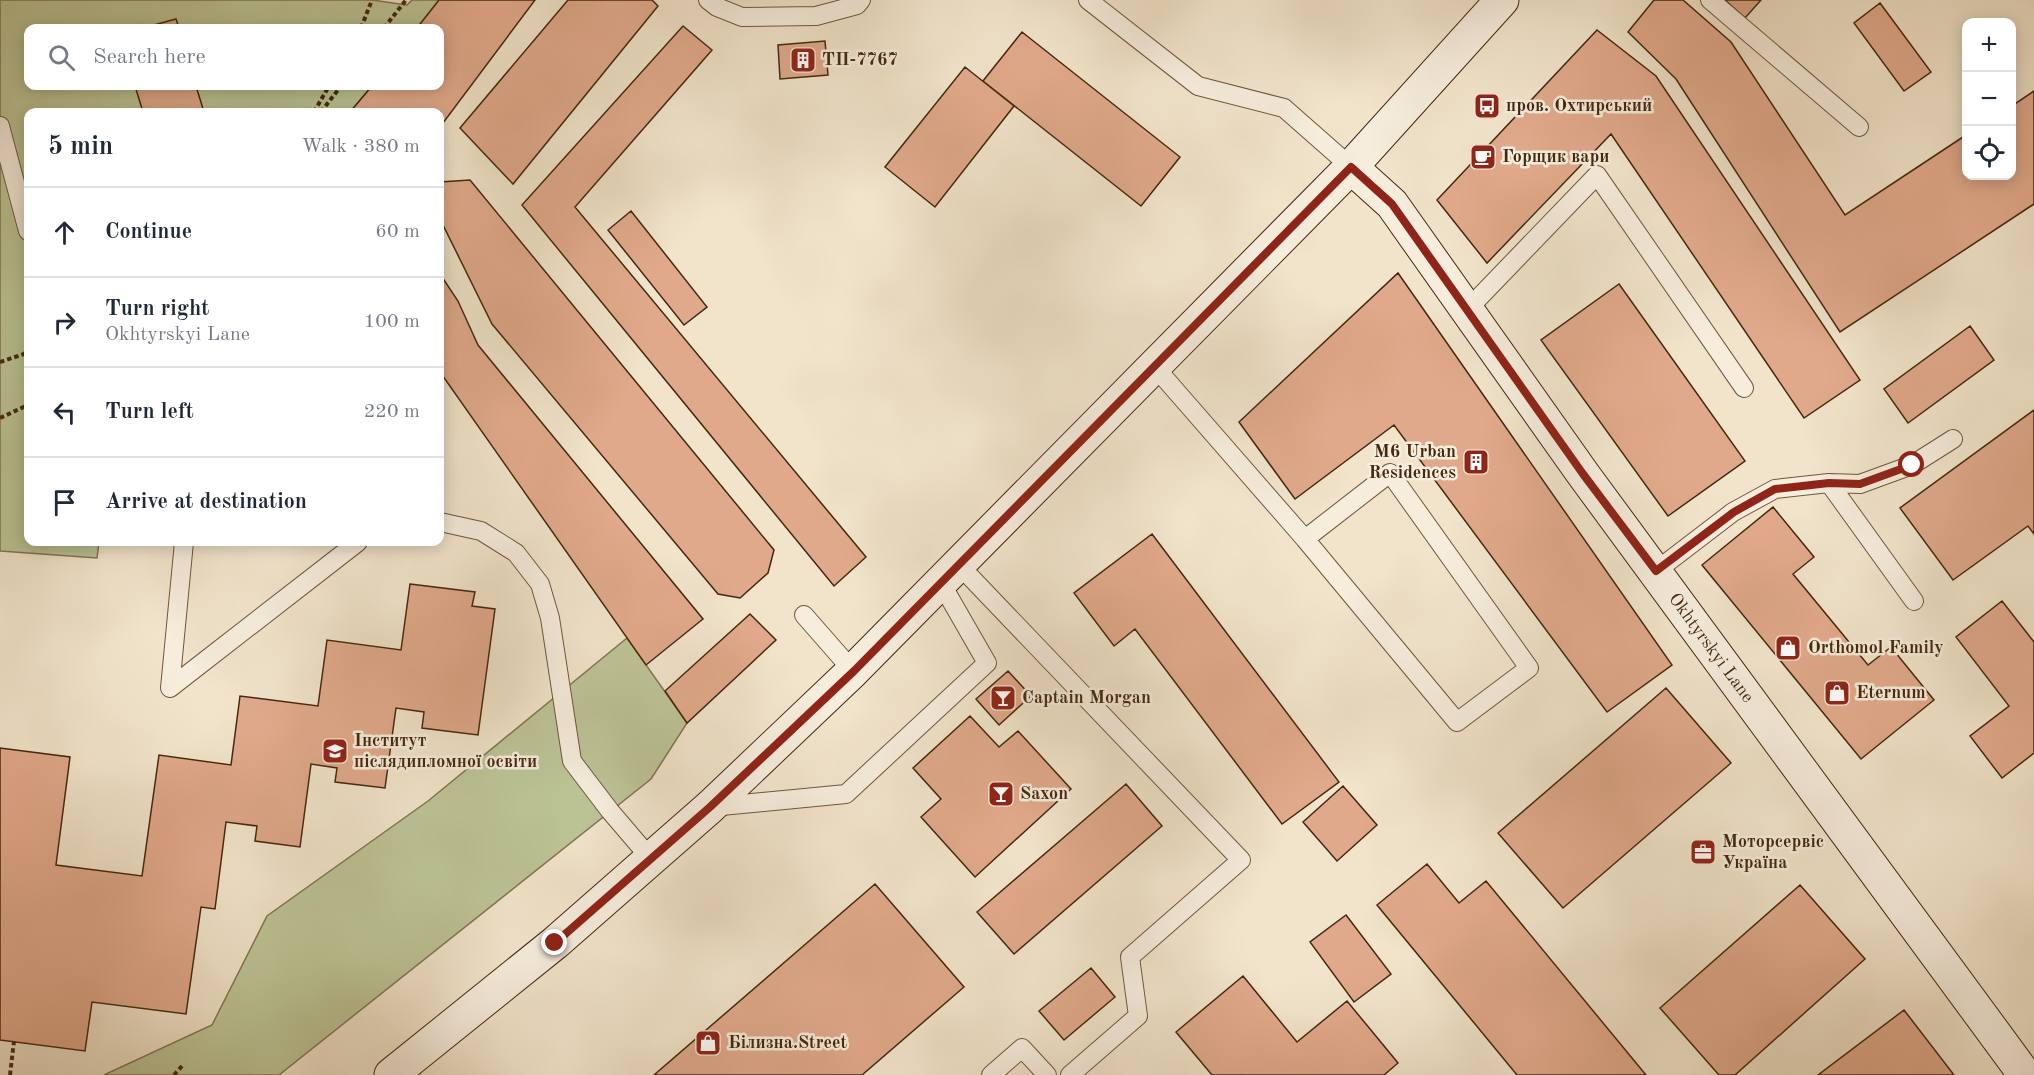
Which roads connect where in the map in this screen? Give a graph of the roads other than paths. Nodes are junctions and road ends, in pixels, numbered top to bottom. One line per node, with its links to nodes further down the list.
1 (708, 0): 2 (lane)
2 (861, 0)
3 (1088, 0): 8 (lane)
4 (1503, 0): 8 (main road)
5 (1710, 0): 7 (lane)
6 (0, 126): 9 (lane)
7 (1859, 127)
8 (1351, 167): 10 (main road, Okhtyrskyi Lane); 11 (main road)
9 (24, 216)
10 (1467, 310): 12 (lane); 19 (main road, Okhtyrskyi Lane)
11 (1155, 367): 16 (lane); 20 (main road)
12 (1744, 388)
13 (1953, 438): 14 (lane)
14 (1829, 483): 19 (lane); 21 (lane)
15 (444, 523): 25 (lane)
16 (1305, 539): 16 (lane)
17 (184, 546): 18 (lane)
18 (353, 546)
19 (1656, 571): 30 (main road, Okhtyrskyi Lane)
20 (950, 574): 23 (main road); 24 (lane); 29 (lane)
21 (1914, 601)
22 (804, 615): 23 (lane)
23 (854, 671): 24 (main road)
24 (710, 807): 25 (main road)
25 (651, 859): 26 (main road)
26 (391, 1075)
27 (991, 1075): 28 (lane)
28 (1047, 1075)
29 (1070, 1075)
30 (2025, 1075)

